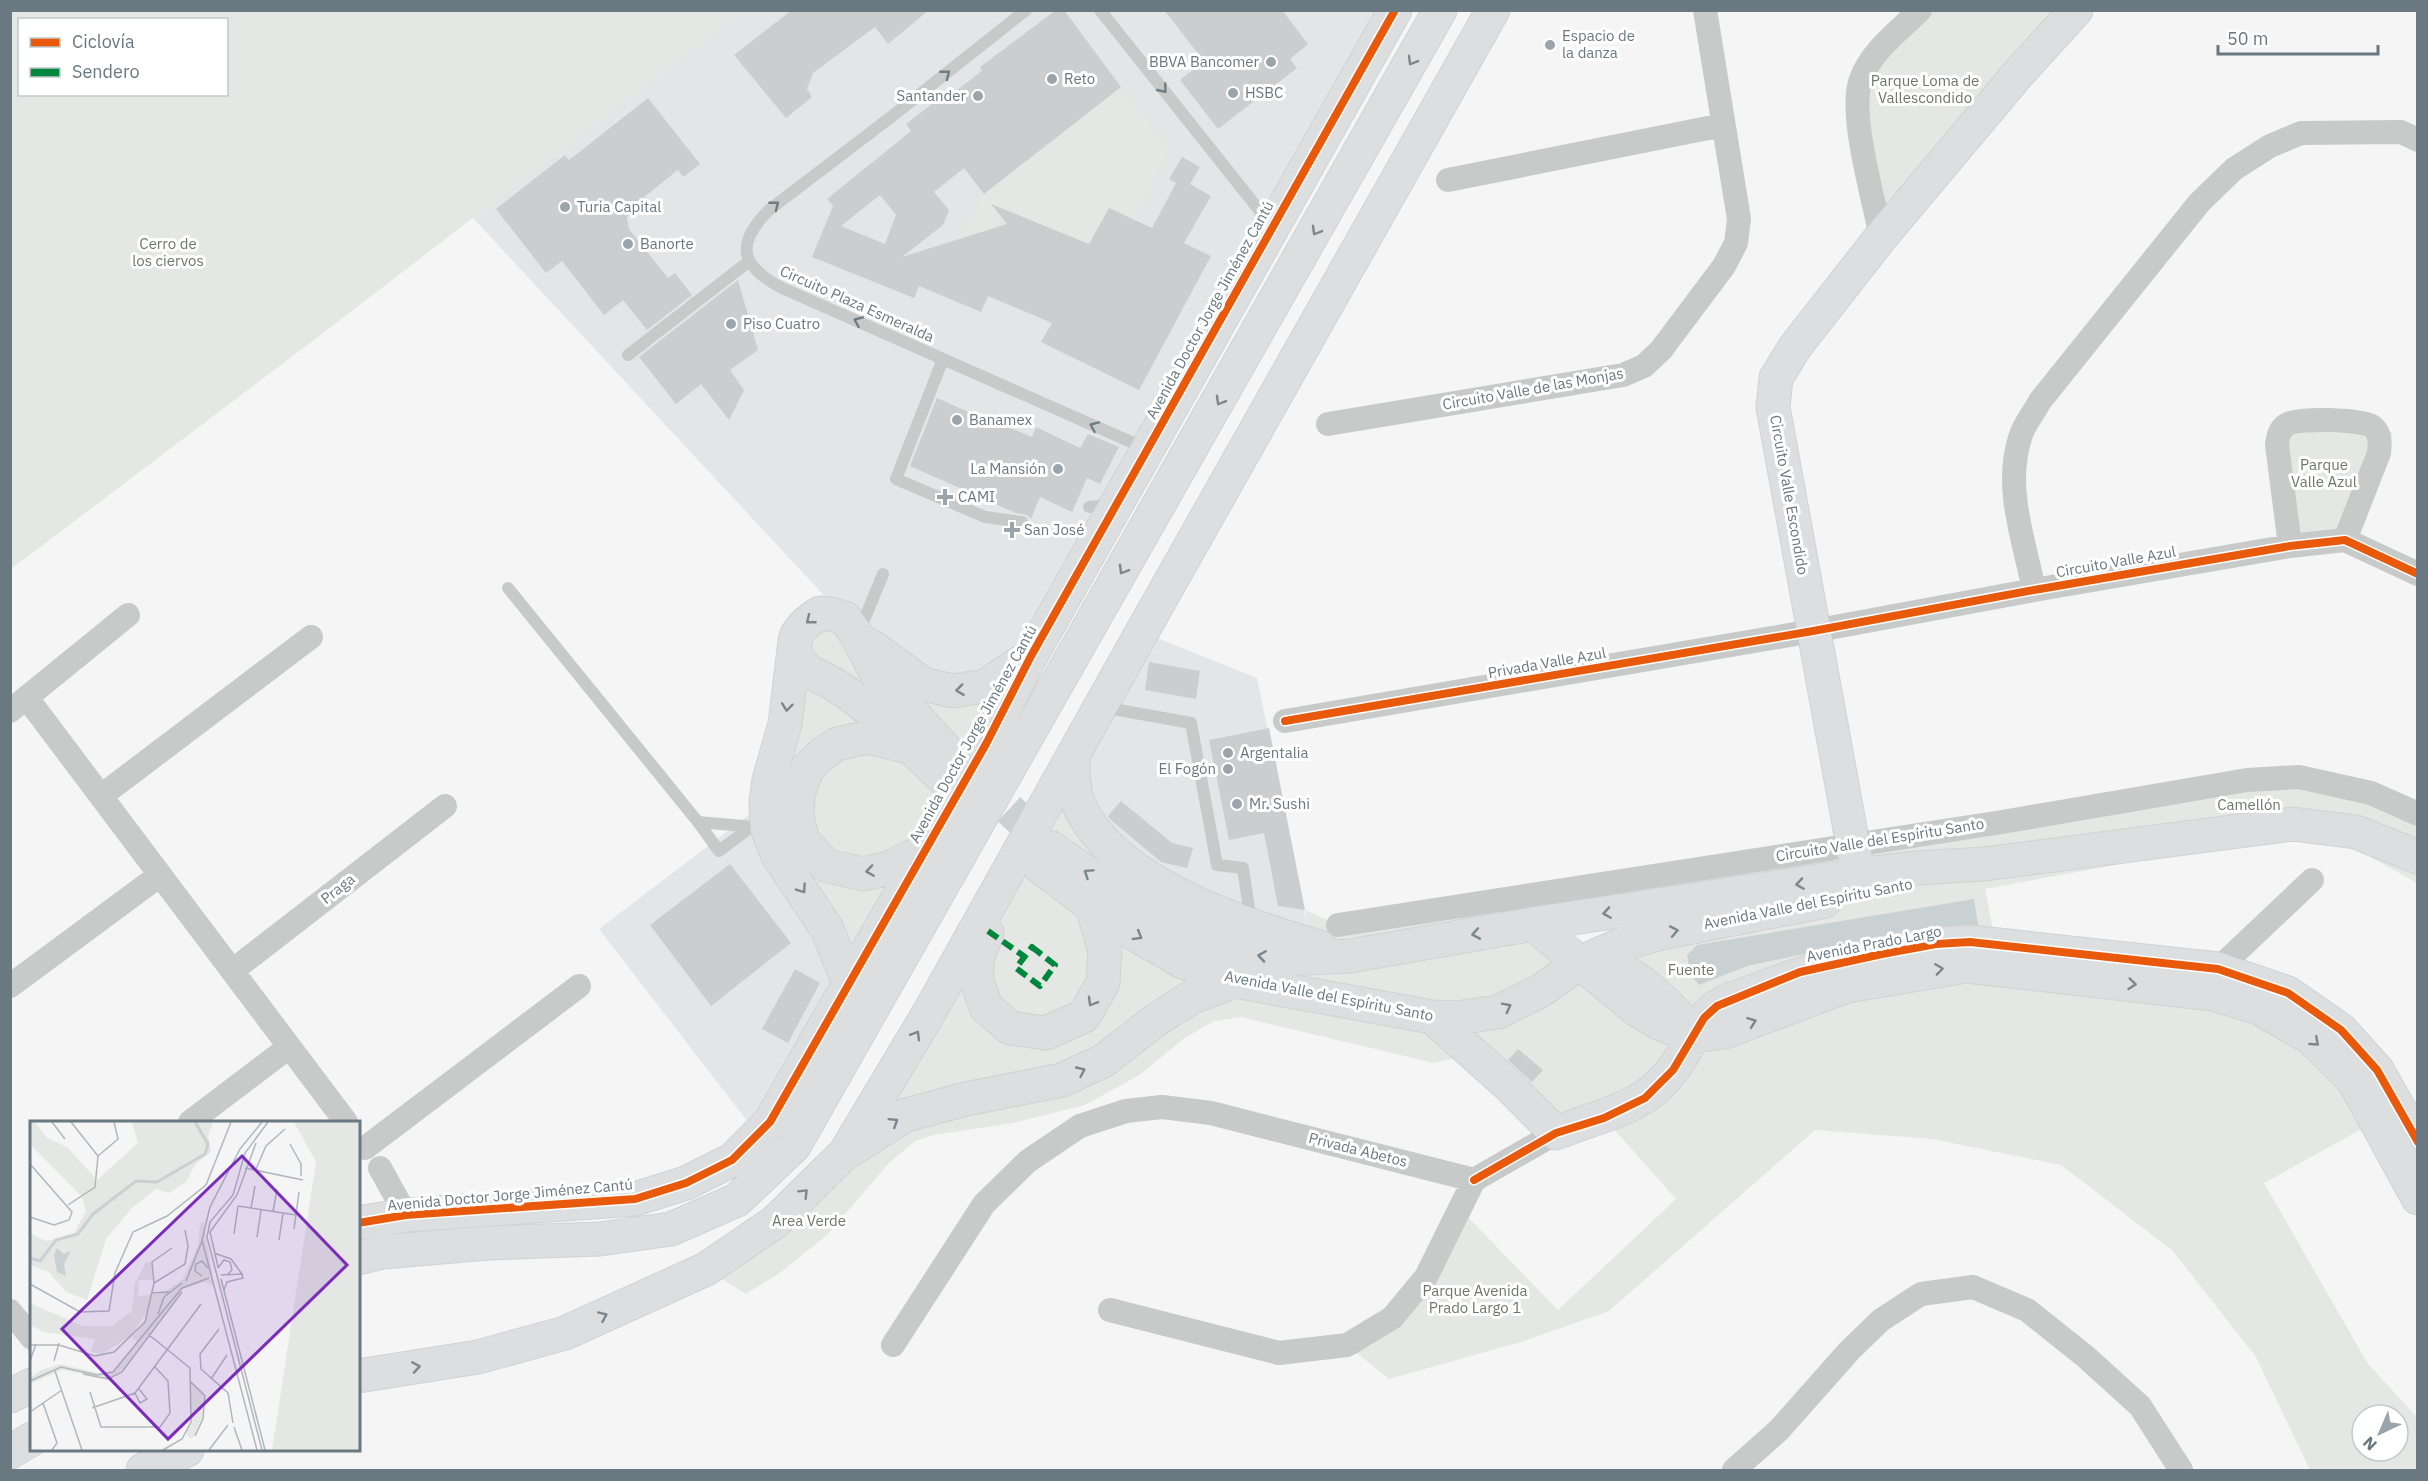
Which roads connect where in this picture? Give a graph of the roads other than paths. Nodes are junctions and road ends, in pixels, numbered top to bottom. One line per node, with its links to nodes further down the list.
1 (1026, 10): 14 (lane, one-way to 1)
2 (1100, 10): 12 (lane, one-way to 12)
3 (1395, 10): 12 (main road, Avenida Doctor Jorge Jiménez Cantú)
4 (1440, 10): 32 (main road, one-way to 32)
5 (1493, 10): 34 (main road)
6 (1705, 10): 9 (street, Circuito Valle de las Monjas)
7 (1920, 10): 13 (street)
8 (2076, 10): 13 (main road, Circuito Valle Escondido)
9 (1723, 125): 11 (street); 17 (street, Circuito Valle de las Monjas)
10 (2418, 140): 25 (street)
11 (1448, 180)
12 (1273, 227): 18 (main road, Avenida Doctor Jorge Jiménez Cantú)
13 (1881, 237): 27 (main road, Circuito Valle Escondido)
14 (748, 262): 15 (lane); 16 (lane, Circuito Plaza Esmeralda, one-way to 14)
15 (628, 355)
16 (944, 359): 18 (lane, Circuito Plaza Esmeralda, one-way to 16); 19 (lane)
17 (1328, 424)
18 (1148, 449): 31 (main road, Avenida Doctor Jorge Jiménez Cantú)
19 (1022, 522)
20 (2345, 540): 21 (street, Circuito Valle Azul); 21 (street); 23 (street)
21 (2290, 546): 25 (street, Circuito Valle Azul)
22 (883, 574): 28 (lane)
23 (2418, 574)
24 (508, 588): 42 (lane)
25 (2034, 590): 27 (street, Circuito Valle Azul)
26 (128, 615): 33 (street)
27 (1813, 631): 35 (street, Privada Valle Azul); 46 (main road, Circuito Valle Escondido)
28 (857, 636): 30 (main road, one-way to 30); 31 (main road, one-way to 28); 37 (main road)
29 (311, 637): 39 (street)
30 (794, 649): 37 (main road); 43 (main road, one-way to 43)
31 (1030, 656): 36 (main road, Avenida Doctor Jorge Jiménez Cantú)
32 (1057, 684): 36 (main road); 77 (main road)
33 (19, 705): 39 (street)
34 (1100, 706): 38 (main road); 54 (lane)
35 (1285, 722)
36 (987, 744): 44 (main road, Avenida Doctor Jorge Jiménez Cantú)
37 (910, 747): 44 (main road, one-way to 37)
38 (1073, 758): 48 (main road); 54 (main road)
39 (100, 796): 49 (street)
40 (445, 806): 58 (street, Praga)
41 (2418, 814): 46 (street, Circuito Valle del Espíritu Santo)
42 (698, 822): 43 (lane); 43 (lane)
43 (759, 828): 61 (main road, one-way to 61)
44 (924, 851): 61 (main road, Avenida Doctor Jorge Jiménez Cantú)
45 (2418, 857): 47 (main road, Avenida Valle del Espíritu Santo)
46 (1856, 862): 47 (main road, Avenida Valle del Espíritu Santo); 52 (main road, Avenida Valle del Espíritu Santo, one-way to 52); 53 (street, Circuito Valle del Espíritu Santo)
47 (1984, 864): 56 (main road, Avenida Valle del Espíritu Santo, one-way to 47)
48 (1007, 874): 51 (main road, one-way to 48); 72 (main road, one-way to 48)
49 (160, 875): 58 (street); 62 (street)
50 (2312, 880): 57 (street)
51 (1092, 906): 55 (main road, Avenida Valle del Espíritu Santo, one-way to 51); 60 (main road, Avenida Valle del Espíritu Santo, one-way to 60)
52 (1533, 924): 55 (main road, Avenida Valle del Espíritu Santo, one-way to 55); 56 (main road)
53 (1338, 925)
54 (1252, 926): 55 (main road)
55 (1350, 956)
56 (1579, 963): 64 (main road, Avenida Valle del Espíritu Santo, one-way to 56); 65 (main road)
57 (2218, 969): 59 (main road); 69 (main road)
58 (232, 971): 66 (street)
59 (2169, 976): 65 (main road); 69 (main road, one-way to 69)
60 (1235, 981): 64 (main road, Avenida Valle del Espíritu Santo); 72 (main road, one-way to 60)
61 (849, 983): 75 (main road, Avenida Doctor Jorge Jiménez Cantú)
62 (10, 986)
63 (579, 986): 71 (street)
64 (1444, 1017): 70 (main road)
65 (1695, 1036): 70 (main road)
66 (289, 1047): 67 (street); 68 (street)
67 (191, 1121)
68 (345, 1121)
69 (2406, 1127): 74 (main road)
70 (1564, 1130): 73 (street)
71 (368, 1152): 75 (street)
72 (845, 1153): 82 (main road, one-way to 72)
73 (1474, 1180): 78 (street); 81 (street, Privada Abetos)
74 (2418, 1198)
75 (405, 1215): 76 (main road, Avenida Doctor Jorge Jiménez Cantú)
76 (360, 1223)
77 (360, 1258)
78 (1110, 1310)
79 (10, 1311): 80 (street)
80 (30, 1336)
81 (892, 1345)
82 (360, 1376)
83 (30, 1386): 84 (main road)
84 (10, 1396)
85 (30, 1440): 87 (main road)
86 (183, 1451): 88 (main road)
87 (10, 1452)
88 (143, 1470)
89 (1734, 1470): 90 (street)
90 (2181, 1470)

